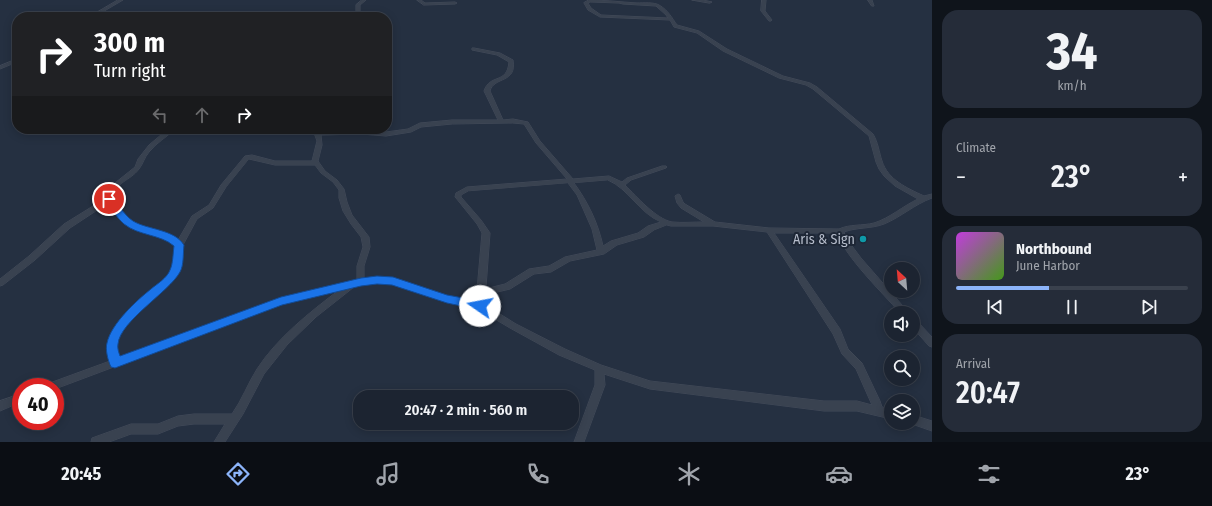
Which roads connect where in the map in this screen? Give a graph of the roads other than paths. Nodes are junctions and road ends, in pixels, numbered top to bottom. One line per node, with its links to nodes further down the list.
1 (121, 0): 11 (street)
2 (364, 0): 12 (street)
3 (419, 0): 9 (street)
4 (694, 0): 8 (street)
5 (764, 0): 14 (street)
6 (870, 0): 10 (street)
7 (616, 1): 13 (street); 13 (street)
8 (710, 2)
9 (455, 3)
10 (873, 5)
11 (100, 12)
12 (358, 12)
13 (672, 19): 28 (street)
14 (770, 20)
15 (474, 49): 18 (street)
16 (12, 62): 17 (street)
17 (0, 68)
18 (501, 121): 19 (street); 24 (street)
19 (392, 133)
20 (167, 134): 29 (street)
21 (318, 134): 22 (street)
22 (317, 163): 34 (street); 37 (street)
23 (664, 168): 25 (street)
24 (570, 180): 25 (street); 35 (street); 38 (street)
25 (622, 185): 30 (street)
26 (678, 196): 31 (street)
27 (932, 196): 28 (street)
28 (924, 198): 33 (street)
29 (109, 199): 34 (street); 36 (street)
30 (666, 223): 31 (street); 35 (street)
31 (713, 224): 32 (street)
32 (769, 230): 33 (street); 48 (street)
33 (840, 231): 40 (street)
34 (179, 245): 43 (street)
35 (601, 252): 38 (street)
36 (0, 282)
37 (356, 283): 39 (street); 43 (street); 50 (street)
38 (481, 290): 39 (street)
39 (480, 306): 44 (street)
40 (899, 306)
41 (920, 330): 42 (street)
42 (932, 343)
43 (115, 363): 45 (street)
44 (600, 368): 48 (street); 55 (street)
45 (64, 382)
46 (12, 401): 47 (street)
47 (0, 406)
48 (878, 410): 49 (street)
49 (884, 412)
50 (234, 419): 53 (street); 54 (street)
51 (920, 422): 52 (street)
52 (932, 426)
53 (96, 442)
54 (219, 442)
55 (579, 442)

